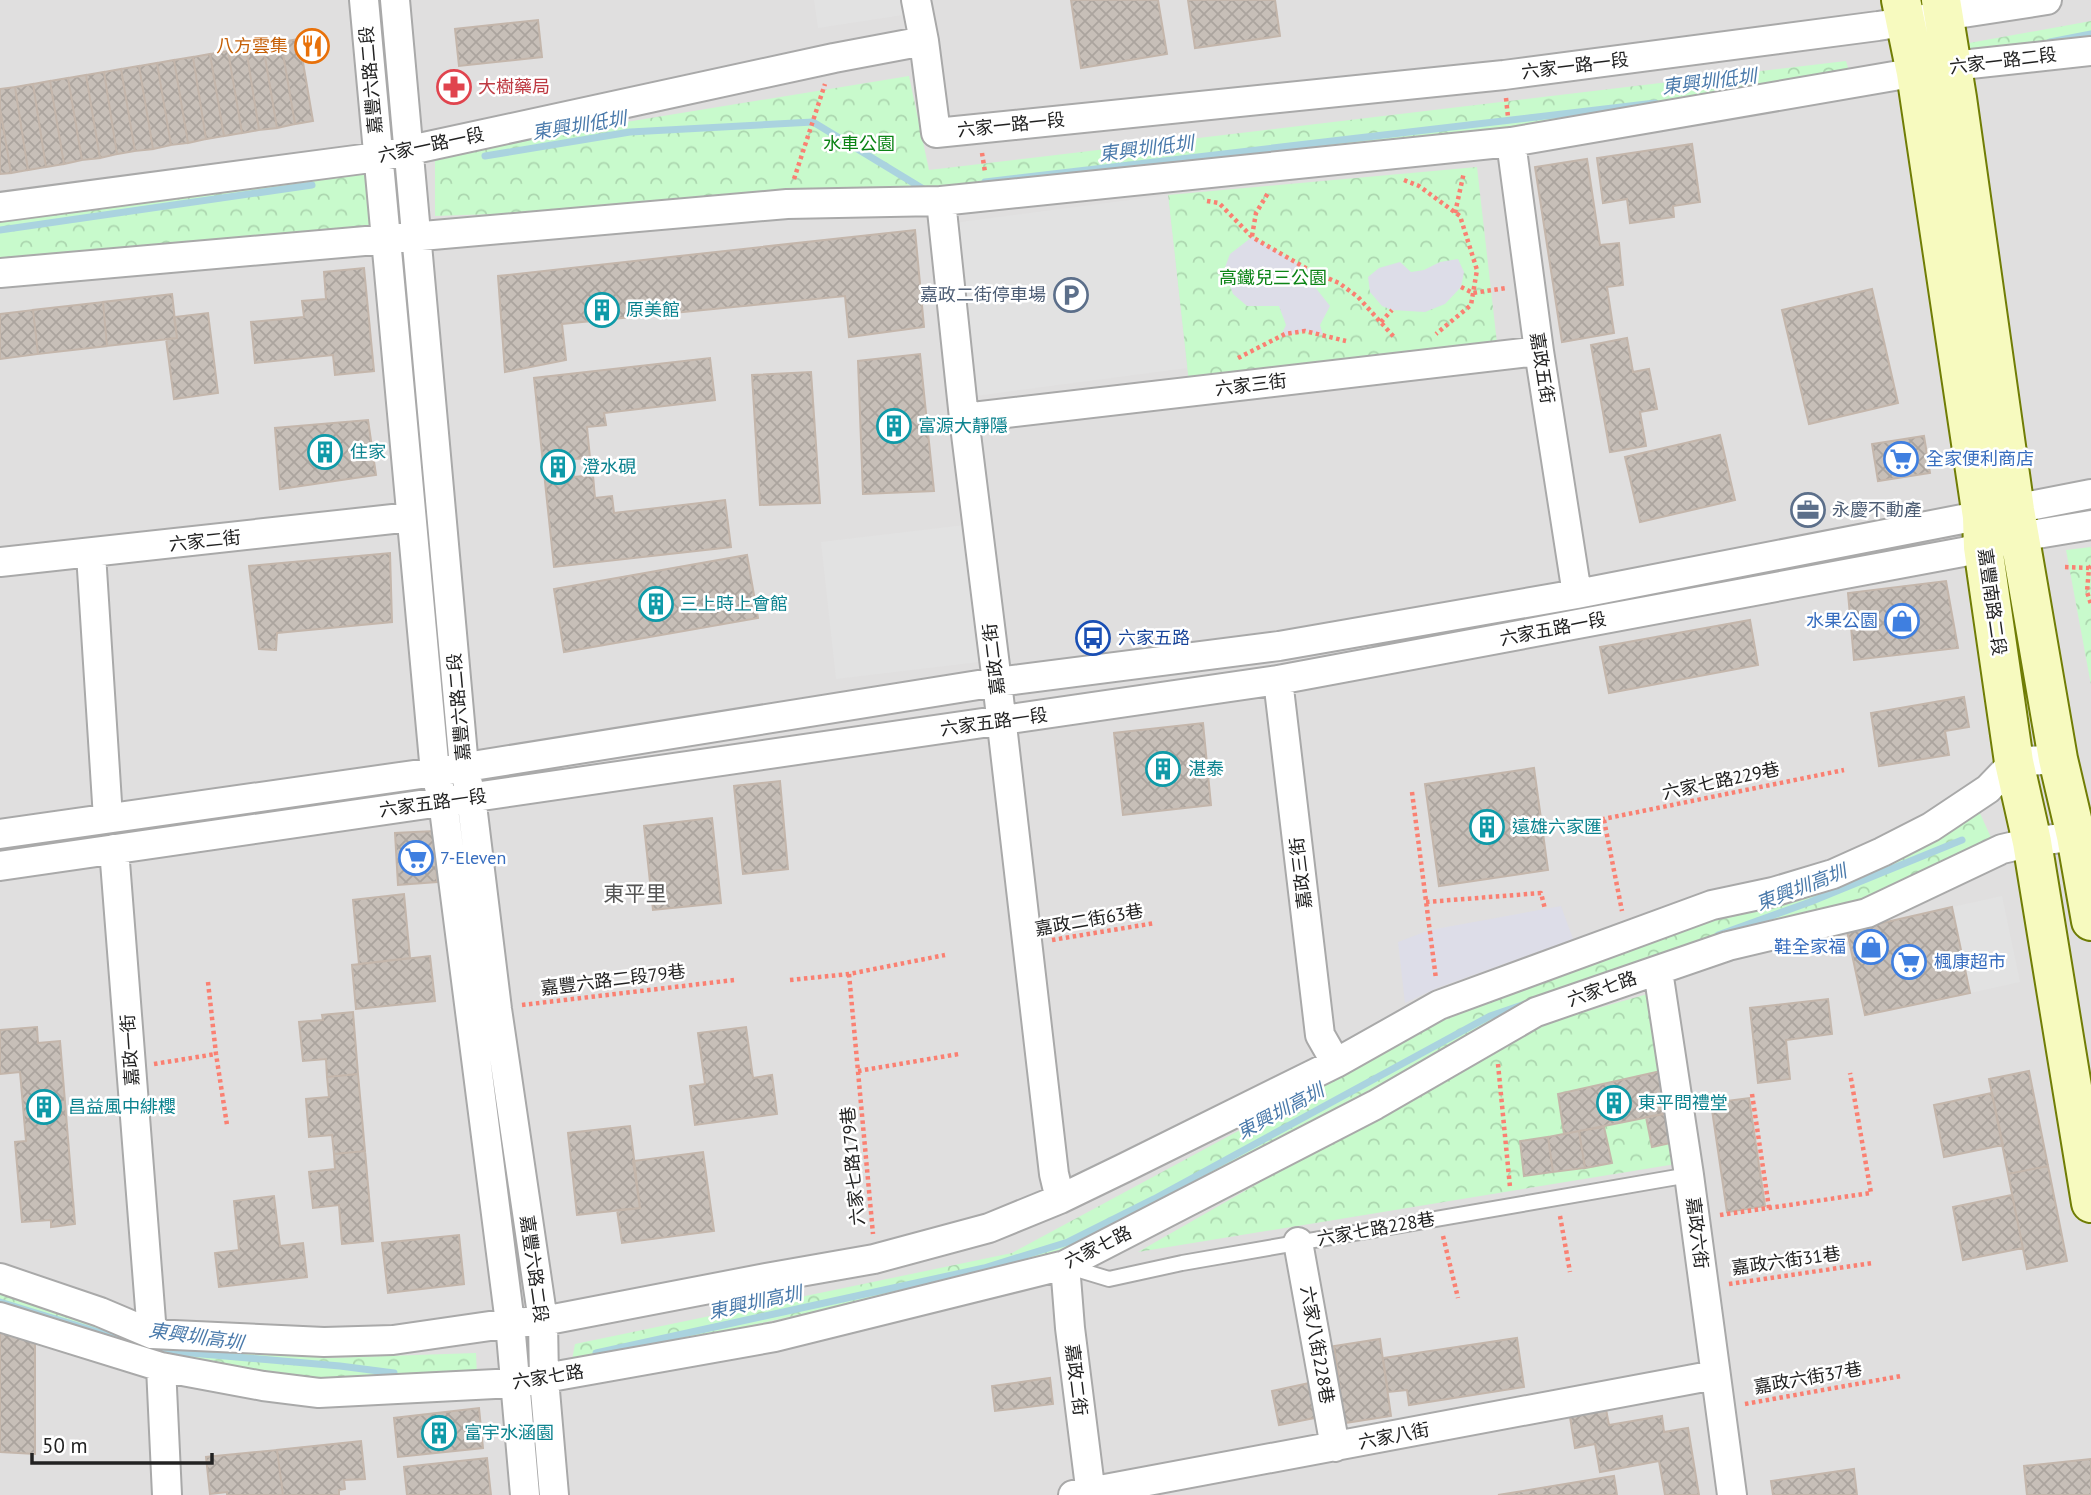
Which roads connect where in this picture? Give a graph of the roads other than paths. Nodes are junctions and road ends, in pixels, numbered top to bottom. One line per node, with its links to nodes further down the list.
1 (364, 0): 12 (street, 嘉豐六路二段)
2 (395, 0): 11 (street, 嘉豐六路二段)
3 (916, 0): 7 (street)
4 (2047, 0): 5 (street)
5 (1942, 8): 6 (street, 六家一路一段); 9 (street, 嘉豐南路二段)
6 (1904, 11): 7 (street, 六家一路一段); 9 (street, 嘉豐南路二段)
7 (924, 41): 11 (street, 六家一路一段)
8 (2091, 51): 9 (street, 六家一路二段)
9 (1934, 70): 10 (street); 23 (street, 嘉豐南路二段)
10 (1511, 142): 13 (street); 18 (street, 嘉政五街)
11 (408, 150): 12 (street, 六家一路一段); 15 (street, 嘉豐六路二段)
12 (379, 157): 14 (street, 六家一路一段); 16 (street, 嘉豐六路二段)
13 (941, 201): 15 (street); 19 (street, 嘉政二街)
14 (0, 207)
15 (418, 235): 16 (street); 32 (street, 嘉豐六路二段)
16 (388, 238): 17 (street); 21 (street, 嘉豐六路二段)
17 (0, 273)
18 (1539, 351): 19 (street, 六家三街); 26 (street, 嘉政五街)
19 (964, 418): 28 (street, 嘉政二街)
20 (2091, 494): 23 (street)
21 (411, 517): 24 (street, 六家二街); 33 (street, 嘉豐六路二段)
22 (2091, 525): 23 (street)
23 (2000, 528): 26 (street, 六家五路一段); 27 (street, 六家五路一段); 30 (street, 嘉豐南路二段); 31 (street, 嘉豐南路二段)
24 (91, 554): 25 (street, 六家二街); 36 (street)
25 (0, 562)
26 (1577, 594): 28 (street, 六家五路一段)
27 (1278, 680): 29 (street, 六家五路一段); 44 (street, 嘉政三街)
28 (998, 682): 29 (street, 嘉政二街); 32 (street, 六家五路一段)
29 (1000, 721): 34 (street, 六家五路一段); 46 (street, 嘉政二街)
30 (2058, 759): 31 (street); 38 (street, 嘉豐南路二段)
31 (2014, 762): 39 (street, 嘉豐南路二段); 44 (street)
32 (464, 766): 33 (street, 六家五路一段); 34 (street, 嘉豐六路二段)
33 (435, 772): 35 (street, 嘉豐六路二段); 36 (street, 六家五路一段)
34 (471, 797): 35 (street, 六家五路一段); 52 (street, 嘉豐六路二段)
35 (443, 802): 40 (street, 六家五路一段); 53 (street, 嘉豐六路二段)
36 (108, 818): 37 (street, 六家五路一段)
37 (0, 834)
38 (2083, 835): 39 (street, 六家七路); 42 (street, 嘉豐南路二段)
39 (2032, 842): 43 (street, 六家七路); 47 (street, 嘉豐南路二段)
40 (114, 849): 41 (street, 六家五路一段); 54 (street, 嘉政一街)
41 (0, 866)
42 (2091, 921)
43 (1658, 971): 45 (street, 嘉政六街); 49 (street, 六家七路)
44 (1336, 1063): 46 (street)
45 (1689, 1175): 48 (lane, 六家七路228巷); 56 (street, 嘉政六街)
46 (1060, 1199): 52 (street)
47 (2091, 1203)
48 (1298, 1242): 49 (lane, 六家七路228巷); 58 (street, 六家八街228巷)
49 (1065, 1265): 57 (street, 六家七路); 59 (street, 嘉政二街)
50 (0, 1278): 54 (street)
51 (0, 1317): 55 (street, 六家七路)
52 (543, 1321): 53 (street); 57 (street, 嘉豐六路二段)
53 (510, 1323): 54 (street); 57 (street, 嘉豐六路二段)
54 (152, 1334)
55 (161, 1367): 57 (street, 六家七路); 60 (street)
56 (1715, 1375): 58 (street, 六家八街); 63 (street, 嘉政六街)
57 (530, 1381): 61 (street, 嘉豐六路二段); 62 (street, 嘉豐六路二段)
58 (1335, 1447): 59 (street, 六家八街)
59 (1085, 1494)
60 (167, 1495)
61 (525, 1495)
62 (554, 1495)
63 (1732, 1495)

